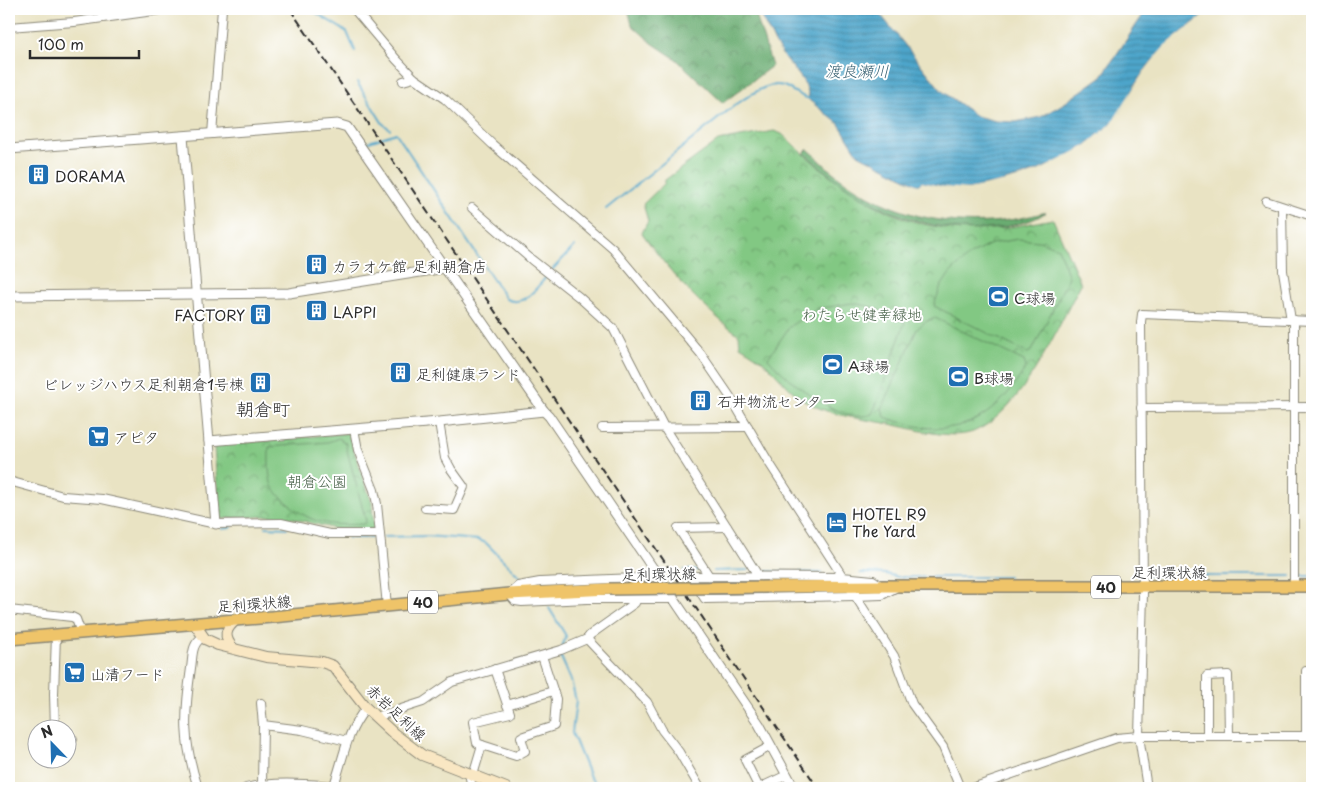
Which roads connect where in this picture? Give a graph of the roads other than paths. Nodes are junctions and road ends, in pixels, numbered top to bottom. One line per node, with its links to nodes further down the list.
1 (168, 9): 4 (street)
2 (222, 9): 8 (street)
3 (354, 9): 6 (street)
4 (126, 12): 5 (street)
5 (9, 28)
6 (414, 78): 7 (street); 25 (street)
7 (403, 81)
8 (212, 134): 9 (street); 15 (street)
9 (183, 137): 10 (street); 16 (street)
10 (9, 149)
11 (1266, 201): 12 (street)
12 (1282, 207): 14 (street); 18 (street)
13 (472, 208): 27 (street)
14 (1312, 216)
15 (445, 268): 16 (street); 23 (street)
16 (196, 294): 17 (street); 29 (street)
17 (9, 296)
18 (1292, 320): 19 (street); 20 (street); 22 (street)
19 (1312, 321)
20 (1294, 407): 21 (street); 22 (street); 41 (street)
21 (1312, 407)
22 (1141, 408): 40 (street)
23 (544, 411): 24 (street); 36 (street)
24 (439, 422): 28 (street); 31 (street)
25 (748, 427): 27 (street); 38 (street)
26 (602, 428): 27 (street)
27 (665, 428): 33 (street)
28 (354, 429): 29 (street); 34 (street)
29 (209, 441): 32 (street)
30 (9, 481): 32 (street)
31 (425, 508)
32 (216, 524): 34 (street)
33 (727, 527): 35 (street); 37 (street)
34 (379, 534): 47 (street)
35 (709, 576): 37 (street); 44 (street)
36 (659, 577): 43 (street); 46 (street)
37 (759, 577): 38 (street)
38 (845, 582): 39 (main road, 足利環状線 / 40); 43 (main road, 足利環状線 / 40, bridge); 44 (street)
39 (899, 586): 40 (main road, 足利環状線 / 40); 44 (street)
40 (1142, 586): 41 (main road, 足利環状線 / 40); 69 (street)
41 (1294, 586): 42 (main road, 足利環状線 / 40)
42 (1312, 586)
43 (509, 594): 45 (street); 47 (main road, 足利環状線 / 40)
44 (855, 596): 84 (street)
45 (637, 598): 46 (street); 55 (street)
46 (673, 599): 73 (street)
47 (387, 606): 49 (main road, 足利環状線 / 40)
48 (9, 610): 51 (street)
49 (236, 620): 50 (main road, 足利環状線 / 40); 56 (main road)
50 (194, 623): 51 (main road, 足利環状線 / 40); 53 (main road)
51 (81, 633): 52 (main road, 足利環状線 / 40)
52 (56, 635): 54 (main road, 足利環状線 / 40); 65 (street)
53 (202, 637): 56 (main road, 赤岩足利線); 79 (street)
54 (9, 639)
55 (587, 639): 57 (street); 82 (street)
56 (233, 648): 63 (main road, 赤岩足利線)
57 (542, 656): 58 (street); 60 (street)
58 (495, 670): 62 (street); 64 (street)
59 (1306, 671): 70 (street)
60 (553, 691): 62 (street); 72 (street)
61 (262, 703): 66 (street)
62 (507, 705): 72 (street)
63 (366, 708): 64 (main road, 赤岩足利線); 71 (street)
64 (376, 717): 74 (main road, 赤岩足利線)
65 (55, 720)
66 (263, 725): 71 (street); 76 (street)
67 (1206, 735): 68 (street); 68 (street); 69 (street)
68 (1228, 735): 70 (street)
69 (1139, 736): 85 (street); 86 (street)
70 (1309, 736)
71 (347, 741): 77 (street)
72 (482, 745): 74 (street)
73 (772, 746): 75 (street); 75 (street)
74 (473, 774): 78 (main road, 赤岩足利線); 81 (street)
75 (787, 774): 83 (street)
76 (262, 785): 77 (street); 80 (street)
77 (336, 787)
78 (501, 787)
79 (198, 788)
80 (246, 788)
81 (472, 788)
82 (700, 788)
83 (794, 788)
84 (960, 788)
85 (972, 788)
86 (1146, 788)

